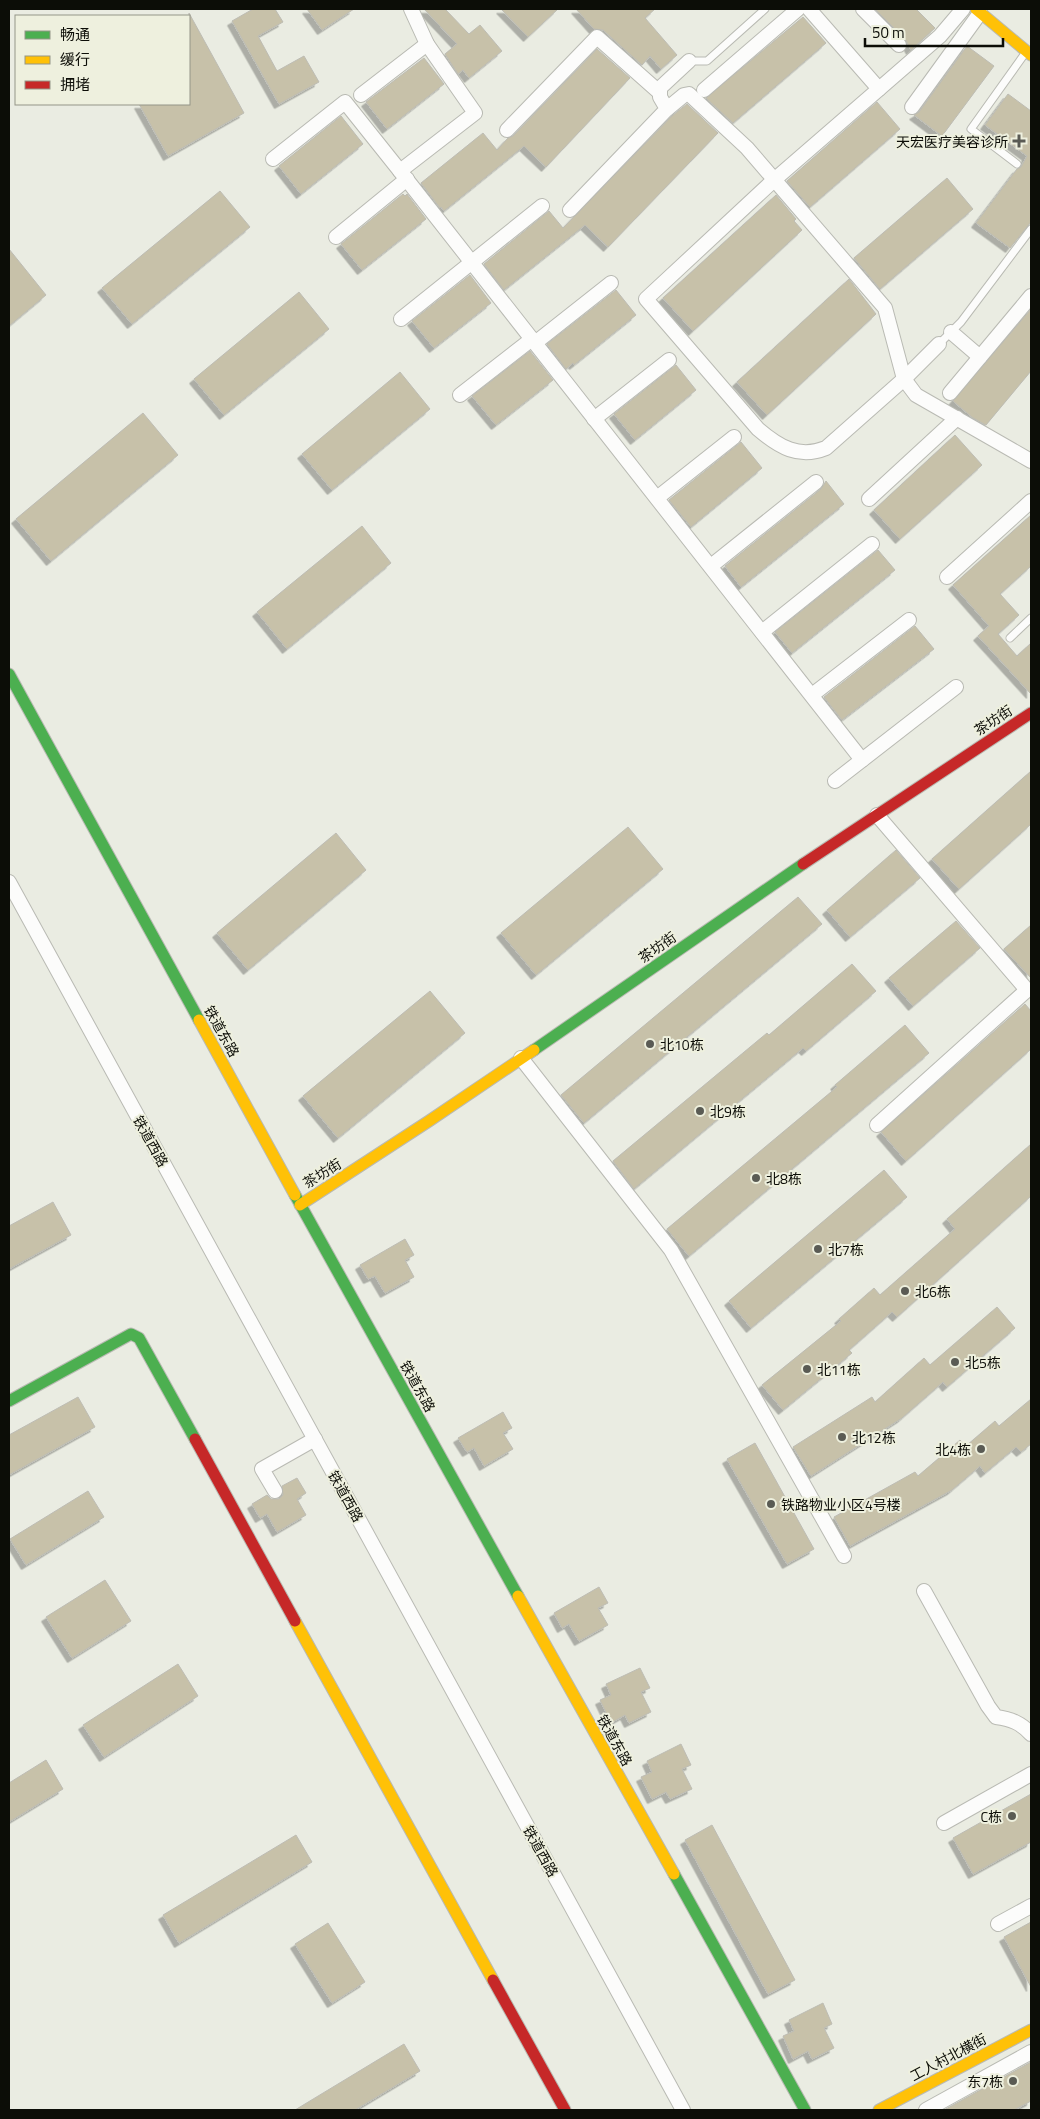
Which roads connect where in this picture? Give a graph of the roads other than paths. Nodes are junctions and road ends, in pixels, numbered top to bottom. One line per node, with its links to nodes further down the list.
1 (411, 9): 8 (street)
2 (765, 9): 11 (lane)
3 (798, 9): 13 (street)
4 (809, 9): 12 (street)
5 (863, 9): 9 (street)
6 (963, 9): 12 (street)
7 (978, 11): 10 (street); 16 (street)
8 (426, 44): 15 (street); 21 (street)
9 (899, 45)
10 (1029, 53): 20 (lane)
11 (689, 61): 14 (street)
12 (879, 89): 22 (street)
13 (704, 90)
14 (660, 92): 17 (street); 18 (street)
15 (361, 95)
16 (912, 107)
17 (667, 109): 22 (street); 24 (street)
18 (507, 130)
19 (273, 159): 21 (street)
20 (1017, 164)
21 (404, 175): 26 (street); 27 (street)
22 (774, 180): 36 (street); 36 (street)
23 (542, 206): 27 (street)
24 (570, 210)
25 (1031, 229): 31 (lane)
26 (336, 237)
27 (471, 262): 30 (street); 32 (street)
28 (611, 283): 32 (street)
29 (1031, 296): 34 (street)
30 (401, 318)
31 (951, 332): 33 (lane); 34 (street)
32 (534, 341): 38 (street); 40 (street)
33 (939, 344): 36 (street)
34 (980, 357): 37 (street)
35 (669, 360): 40 (street)
36 (904, 380): 39 (street)
37 (950, 393)
38 (460, 395)
39 (957, 418): 42 (street); 45 (street)
40 (594, 419): 44 (street)
41 (734, 437): 44 (street)
42 (1031, 461)
43 (816, 482): 48 (street)
44 (657, 498): 48 (street)
45 (869, 499)
46 (1031, 501): 49 (street)
47 (872, 544): 52 (street)
48 (711, 566): 52 (street)
49 (947, 577)
50 (1031, 618): 53 (lane)
51 (909, 620): 56 (street)
52 (762, 632): 56 (street)
53 (1010, 638)
54 (9, 674): 64 (street, 铁道东路)
55 (956, 687): 58 (street)
56 (812, 695): 58 (street)
57 (1031, 713): 60 (street, 茶坊街)
58 (862, 760): 59 (street)
59 (835, 781)
60 (877, 815): 62 (street, 茶坊街); 63 (street)
61 (9, 882): 66 (street, 铁道西路)
62 (521, 1058): 64 (street, 茶坊街); 68 (street)
63 (877, 1125)
64 (300, 1205): 79 (street, 铁道东路)
65 (9, 1401): 77 (street)
66 (315, 1439): 67 (street); 78 (street, 铁道西路)
67 (275, 1490)
68 (844, 1556)
69 (924, 1590): 70 (street)
70 (1031, 1734)
71 (1031, 1774): 72 (street)
72 (944, 1823)
73 (1031, 1906): 74 (street)
74 (998, 1924)
75 (1031, 2030): 80 (street, 工人村北横街)
76 (1031, 2052): 81 (street)
77 (565, 2110)
78 (683, 2110)
79 (804, 2110)
80 (879, 2110)
81 (926, 2110)

